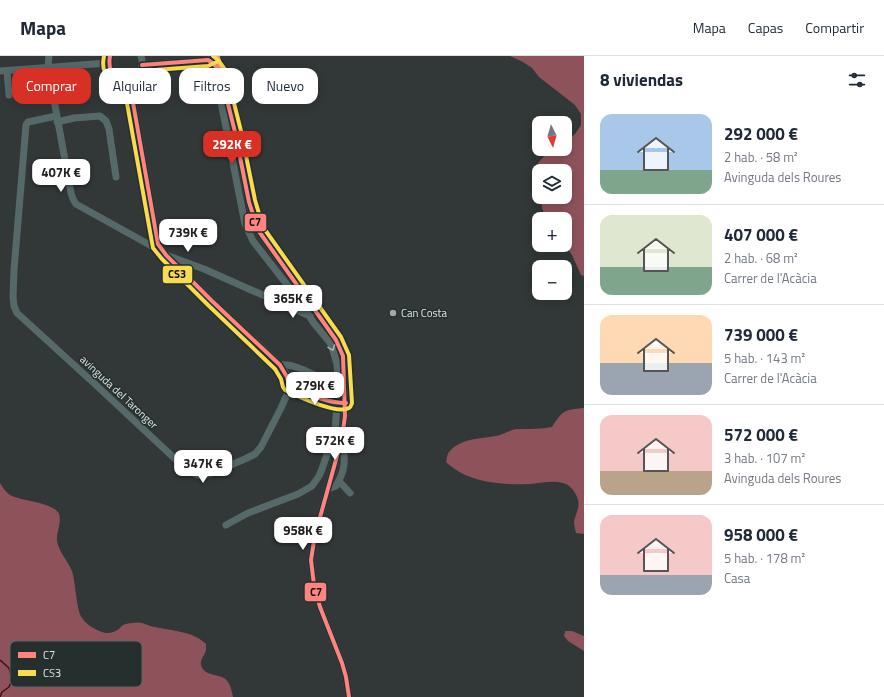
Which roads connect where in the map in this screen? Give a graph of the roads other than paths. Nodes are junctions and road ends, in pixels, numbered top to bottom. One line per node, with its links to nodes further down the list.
1 (49, 56): 8 (street)
2 (141, 56): 3 (street); 7 (street)
3 (148, 56)
4 (218, 56): 5 (street); 11 (street)
5 (209, 59): 7 (street); 10 (street); 19 (street)
6 (109, 60): 8 (street)
7 (142, 65): 9 (street)
8 (48, 67): 12 (street); 16 (street)
9 (141, 68)
10 (217, 68)
11 (220, 68)
12 (4, 71): 13 (street)
13 (8, 95)
14 (133, 104): 18 (street)
15 (228, 104): 26 (street)
16 (57, 119): 17 (street); 18 (street); 24 (street, avinguda del Taronger)
17 (116, 178)
18 (166, 255): 20 (street); 22 (street)
19 (294, 295): 20 (street); 21 (street)
20 (284, 305): 21 (street)
21 (310, 316): 23 (street, one-way to 23)
22 (280, 365): 23 (street); 24 (street)
23 (326, 384): 25 (street)
24 (289, 385): 25 (street)
25 (320, 398): 27 (street)
26 (346, 403): 27 (street); 28 (street)
27 (338, 404): 32 (street)
28 (342, 438): 29 (street); 30 (street)
29 (339, 481): 30 (street); 31 (street)
30 (328, 489): 33 (street)
31 (350, 493)
32 (226, 525)
33 (349, 697)

